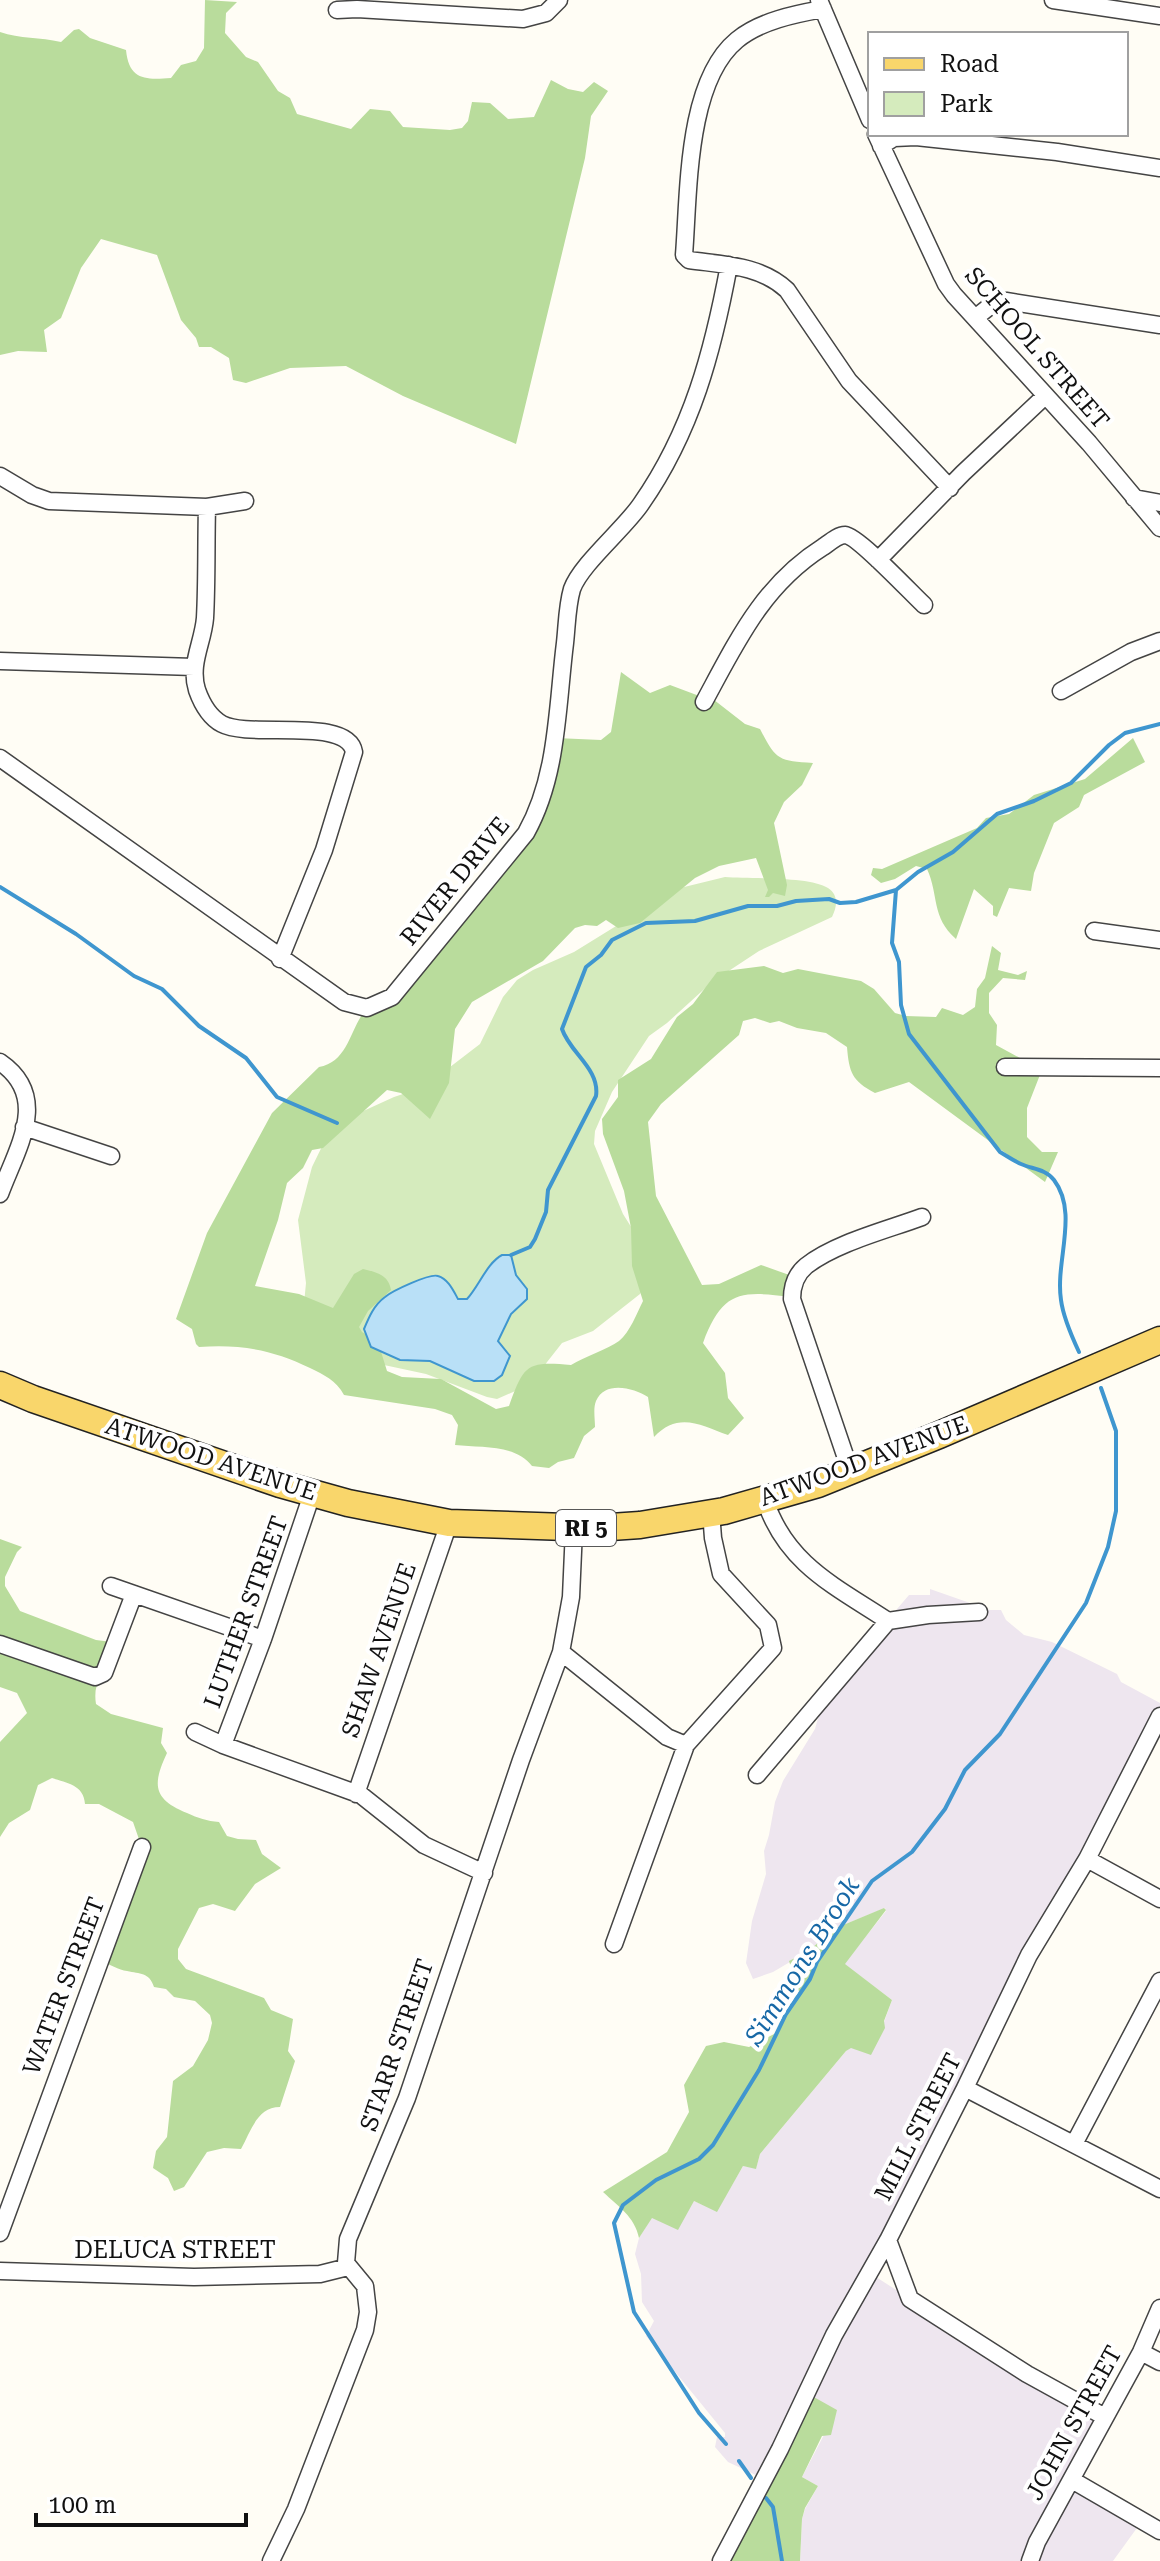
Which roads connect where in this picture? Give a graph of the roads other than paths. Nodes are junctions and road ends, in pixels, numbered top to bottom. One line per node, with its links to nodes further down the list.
1 (559, 0): 4 (street)
2 (1053, 0): 5 (street)
3 (821, 4): 6 (street); 9 (street)
4 (337, 10)
5 (1160, 16)
6 (868, 115)
7 (878, 140): 8 (street); 10 (street, SCHOOL STREET)
8 (1160, 168)
9 (729, 265): 14 (street); 30 (street, RIVER DRIVE)
10 (975, 318): 11 (street); 12 (street, SCHOOL STREET)
11 (1160, 325)
12 (1045, 396): 14 (street); 15 (street, SCHOOL STREET)
13 (0, 476): 18 (street)
14 (950, 488): 20 (street)
15 (1134, 498): 17 (street); 19 (street, SCHOOL STREET)
16 (245, 501): 18 (street)
17 (1160, 503)
18 (207, 507): 24 (street)
19 (1160, 528)
20 (878, 560): 21 (street); 26 (street)
21 (924, 605)
22 (1160, 641): 25 (street)
23 (0, 661): 24 (street)
24 (194, 667): 30 (street)
25 (1061, 691)
26 (704, 702)
27 (0, 758): 30 (street, RIVER DRIVE)
28 (1094, 931): 29 (street)
29 (1160, 940)
30 (280, 959)
31 (0, 1062): 34 (street)
32 (1005, 1067): 33 (street)
33 (1160, 1068)
34 (24, 1127): 35 (street); 36 (street)
35 (111, 1156)
36 (0, 1194)
37 (922, 1217): 40 (street)
38 (1160, 1340): 40 (main road, ATWOOD AVENUE / RI 5)
39 (0, 1385): 41 (main road, ATWOOD AVENUE / RI 5)
40 (850, 1470): 42 (main road, ATWOOD AVENUE / RI 5)
41 (312, 1494): 44 (main road, ATWOOD AVENUE / RI 5); 50 (street, LUTHER STREET)
42 (765, 1500): 43 (main road, ATWOOD AVENUE / RI 5); 49 (street)
43 (711, 1512): 45 (main road, ATWOOD AVENUE / RI 5); 56 (street)
44 (449, 1523): 45 (main road, ATWOOD AVENUE / RI 5); 58 (street, SHAW AVENUE)
45 (574, 1529): 52 (street, STARR STREET)
46 (111, 1586): 47 (street)
47 (134, 1594): 50 (street); 51 (street)
48 (979, 1612): 49 (street)
49 (888, 1621): 57 (street)
50 (263, 1639): 55 (street, LUTHER STREET)
51 (0, 1644)
52 (561, 1652): 56 (street); 61 (street, STARR STREET)
53 (1160, 1716): 60 (street, MILL STREET)
54 (195, 1732): 55 (street)
55 (223, 1745): 58 (street)
56 (686, 1745): 63 (street)
57 (757, 1775)
58 (356, 1794): 61 (street)
59 (142, 1847): 68 (street, WATER STREET)
60 (1087, 1859): 62 (street); 65 (street, MILL STREET)
61 (484, 1873): 70 (street, STARR STREET)
62 (1160, 1899)
63 (614, 1944)
64 (1160, 1981): 66 (street)
65 (965, 2088): 66 (street); 69 (street, MILL STREET)
66 (1074, 2144): 67 (street)
67 (1160, 2189)
68 (0, 2233)
69 (888, 2240): 75 (street); 79 (street, MILL STREET)
70 (348, 2267): 71 (street, DELUCA STREET); 78 (street)
71 (0, 2271)
72 (1160, 2308): 73 (street, JOHN STREET)
73 (1141, 2352): 74 (street); 75 (street, JOHN STREET)
74 (1160, 2362)
75 (1105, 2417): 76 (street, JOHN STREET)
76 (1072, 2480): 77 (street); 80 (street, JOHN STREET)
77 (1160, 2531)
78 (271, 2561)
79 (721, 2561)
80 (1030, 2561)

